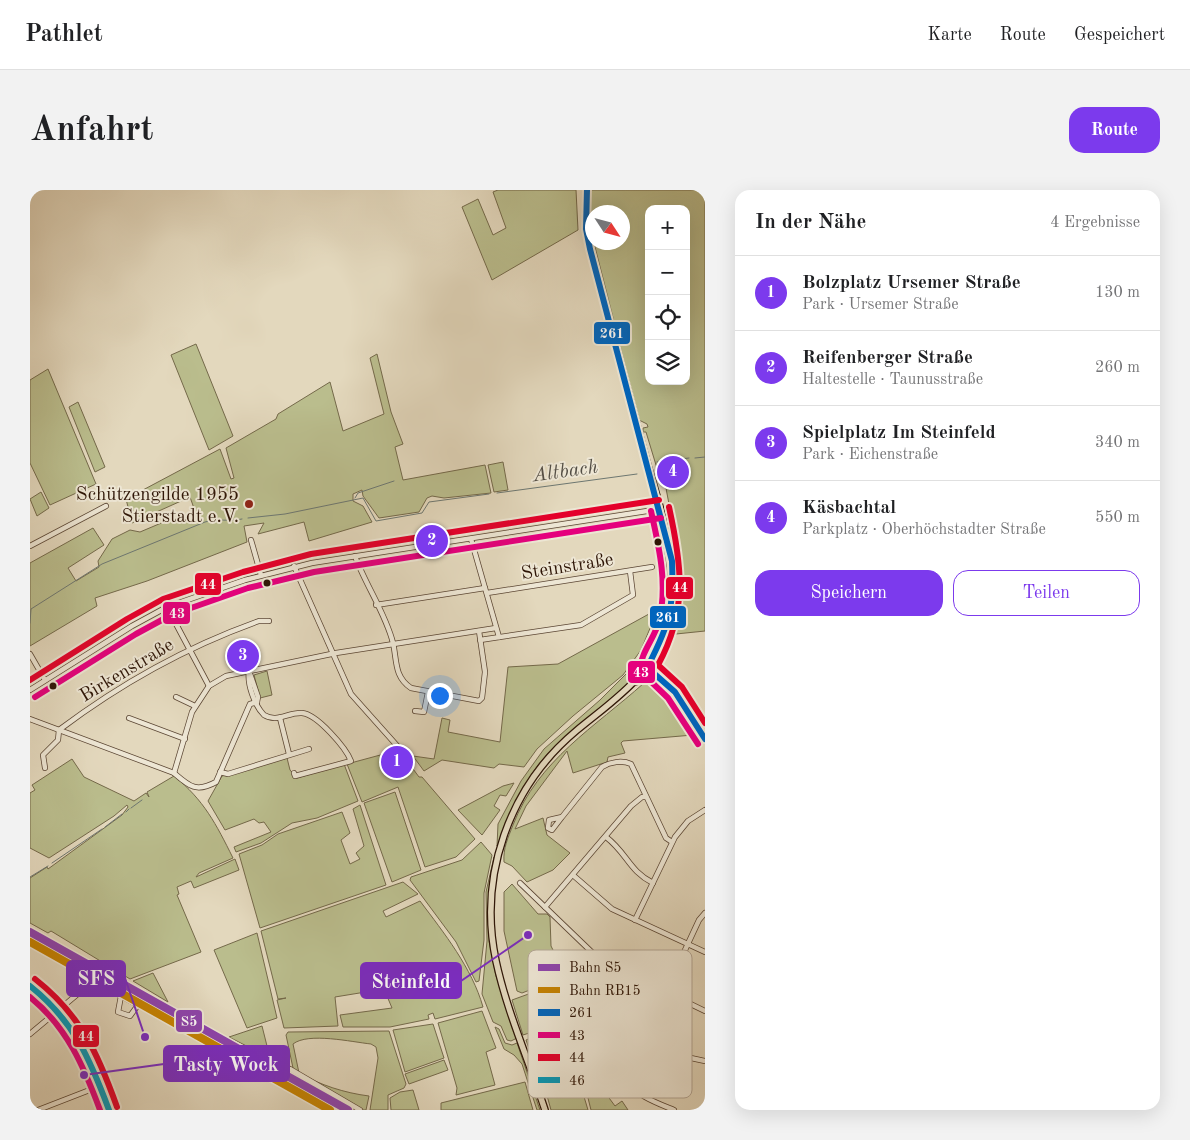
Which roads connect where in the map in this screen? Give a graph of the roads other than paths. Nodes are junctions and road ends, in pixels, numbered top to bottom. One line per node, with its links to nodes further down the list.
1 (587, 190): 3 (main road)
2 (106, 506): 6 (street)
3 (660, 509): 4 (street); 24 (main road)
4 (471, 539): 7 (street); 12 (street)
5 (251, 540): 11 (street)
6 (30, 546)
7 (355, 556): 8 (street); 13 (street)
8 (294, 566): 11 (street); 23 (street)
9 (652, 567): 10 (street, Steinstraße)
10 (630, 571): 12 (street, Steinstraße); 18 (street)
11 (261, 575): 14 (street)
12 (486, 590): 13 (street, Steinstraße); 16 (street)
13 (376, 605): 20 (street)
14 (168, 608): 21 (street); 27 (street)
15 (269, 621): 21 (street, Birkenstraße)
16 (496, 628): 17 (street); 18 (street)
17 (479, 631): 19 (street); 20 (street)
18 (499, 637): 19 (street)
19 (480, 640): 32 (street)
20 (393, 644): 23 (street); 32 (street)
21 (189, 649): 30 (street); 40 (street, Birkenstraße)
22 (30, 654): 27 (street)
23 (333, 654): 25 (street); 44 (street)
24 (650, 664): 26 (street); 28 (main road); 29 (street)
25 (249, 670): 30 (street); 34 (street)
26 (656, 676): 28 (street); 29 (street)
27 (45, 680): 31 (street)
28 (634, 683): 72 (main road)
29 (668, 684): 42 (street)
30 (209, 686): 35 (street)
31 (30, 690)
32 (428, 692): 36 (street)
33 (176, 697): 35 (street)
34 (257, 702): 38 (street); 47 (street)
35 (195, 706): 41 (street)
36 (415, 711)
37 (129, 718): 41 (street)
38 (280, 718): 45 (street); 49 (street)
39 (31, 722): 40 (street)
40 (59, 730): 46 (street); 48 (street)
41 (185, 739): 48 (street)
42 (705, 739)
43 (309, 749): 45 (street)
44 (400, 749)
45 (289, 754): 47 (street)
46 (45, 768)
47 (220, 772): 48 (street)
48 (174, 773)
49 (294, 773)
50 (646, 797): 52 (street); 53 (street); 54 (street)
51 (705, 810): 54 (street)
52 (562, 817)
53 (606, 837): 55 (street); 57 (street)
54 (672, 842): 57 (street)
55 (574, 876): 58 (street); 60 (street)
56 (520, 883): 58 (street)
57 (653, 883): 60 (street)
58 (545, 908): 62 (street)
59 (705, 913): 61 (street)
60 (635, 920): 61 (street)
61 (688, 944): 63 (street); 64 (street)
62 (589, 950)
63 (685, 950)
64 (705, 952)
65 (30, 986): 68 (street)
66 (121, 996): 66 (street); 68 (street)
67 (692, 1005): 69 (street)
68 (58, 1011): 70 (street); 75 (street)
69 (705, 1011)
70 (30, 1034)
71 (692, 1058): 73 (street)
72 (528, 1060)
73 (705, 1061)
74 (290, 1069): 80 (street)
75 (100, 1086): 78 (street); 79 (street)
76 (541, 1098): 81 (main road)
77 (649, 1098): 82 (street)
78 (38, 1110)
79 (109, 1110)
80 (360, 1110)
81 (545, 1110)
82 (674, 1110)

